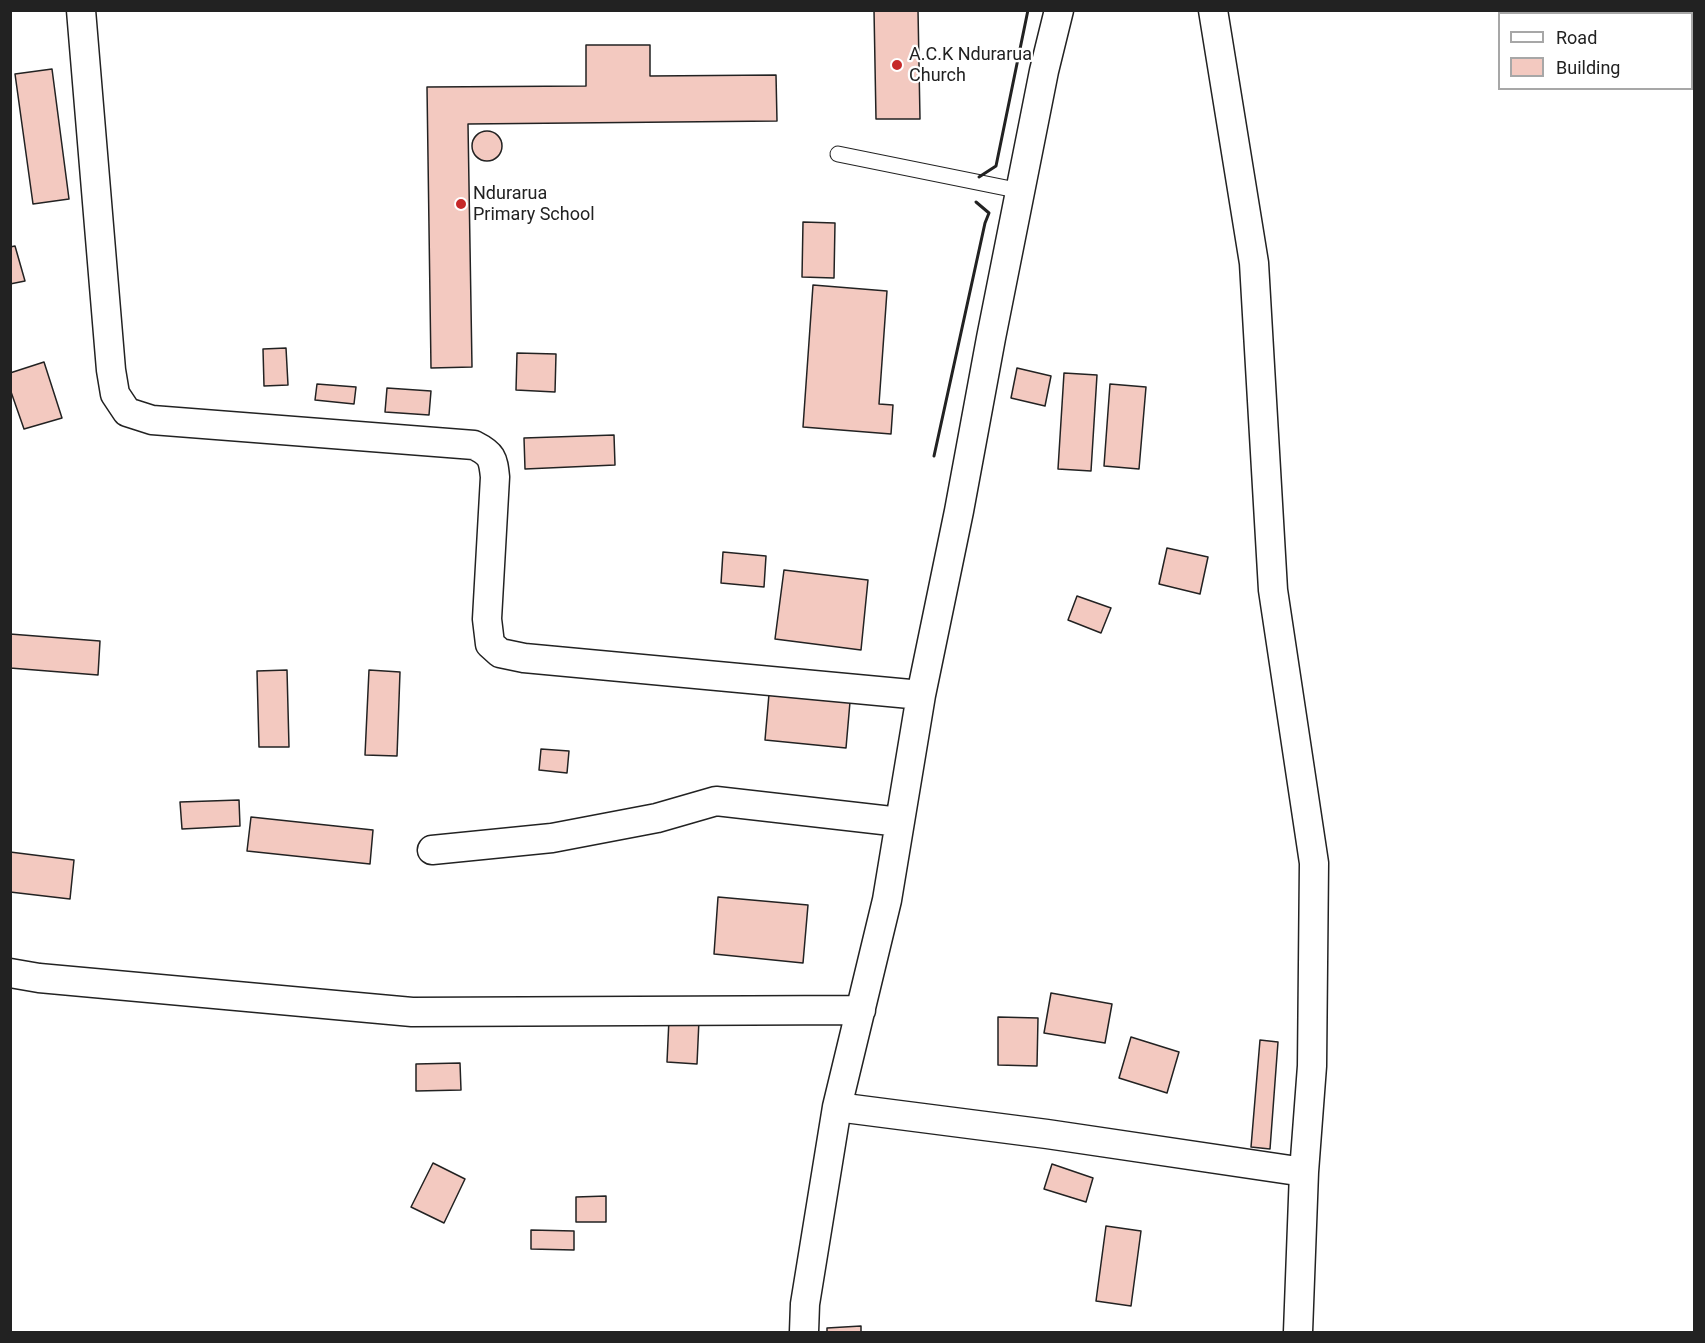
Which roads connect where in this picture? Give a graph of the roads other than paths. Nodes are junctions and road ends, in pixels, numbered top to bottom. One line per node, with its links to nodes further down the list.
1 (81, 10): 6 (street)
2 (1059, 10): 5 (street)
3 (1213, 10): 12 (street)
4 (838, 154): 5 (lane)
5 (1021, 191): 6 (street)
6 (921, 695): 7 (street)
7 (900, 822): 8 (street); 10 (street)
8 (432, 850)
9 (10, 973): 10 (street)
10 (861, 1010): 11 (street)
11 (837, 1107): 12 (street); 13 (street)
12 (1304, 1172): 14 (street)
13 (804, 1332)
14 (1298, 1332)

